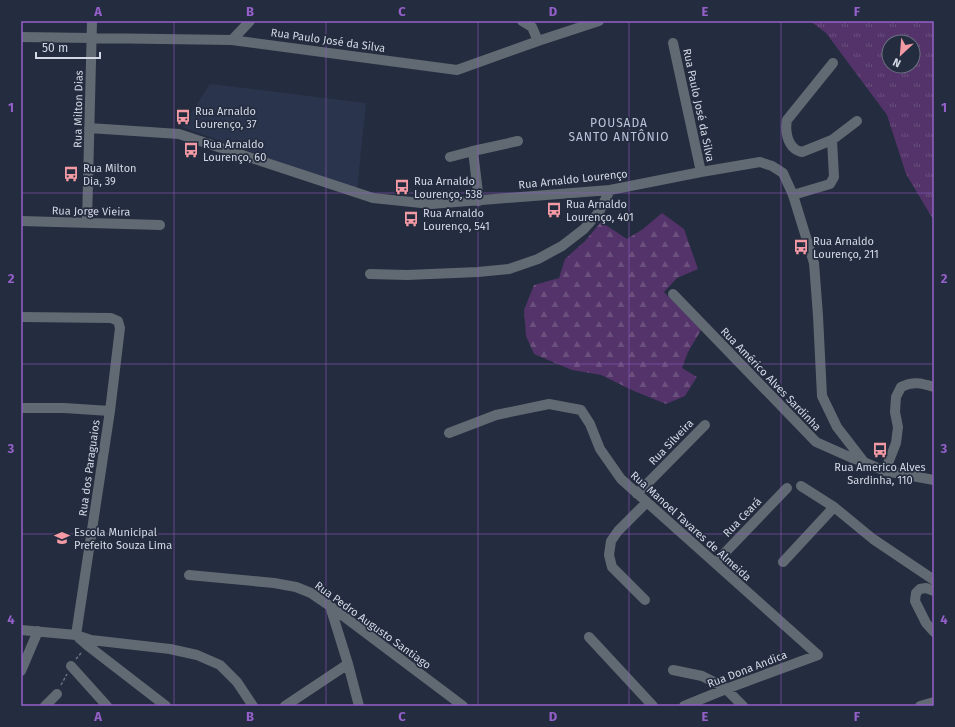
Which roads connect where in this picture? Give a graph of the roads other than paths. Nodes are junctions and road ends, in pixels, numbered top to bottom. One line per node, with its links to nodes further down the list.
1 (92, 21): 6 (street, Rua Milton Dias)
2 (250, 21): 7 (street)
3 (522, 21): 8 (street)
4 (599, 21): 8 (street, Rua Paulo José da Silva)
5 (21, 37): 6 (street, Rua Paulo José da Silva)
6 (92, 37): 7 (street, Rua Paulo José da Silva); 12 (street, Rua Milton Dias)
7 (232, 40): 8 (street, Rua Paulo José da Silva)
8 (538, 41)
9 (673, 43): 17 (street, Rua Paulo José da Silva)
10 (833, 63): 13 (street)
11 (857, 121): 13 (street)
12 (89, 128): 20 (street, Rua Arnaldo Lourenço); 22 (street, Rua Milton Dias)
13 (832, 140): 19 (street)
14 (518, 141): 15 (street)
15 (473, 151): 16 (street); 20 (street)
16 (450, 157)
17 (701, 172): 18 (street, Rua Arnaldo Lourenço); 19 (street, Rua Arnaldo Lourenço)
18 (610, 190): 20 (street, Rua Arnaldo Lourenço); 24 (street)
19 (793, 195): 32 (street, Rua Arnaldo Lourenço)
20 (479, 201)
21 (21, 221): 22 (street, Rua Jorge Vieira)
22 (87, 222): 23 (street, Rua Jorge Vieira)
23 (160, 225)
24 (370, 274)
25 (673, 294): 32 (street, Rua Américo Alves Sardinha)
26 (21, 317): 29 (street, Rua dos Paraguaios)
27 (934, 387): 33 (street)
28 (21, 408): 29 (street)
29 (110, 411): 50 (street, Rua dos Paraguaios)
30 (705, 425): 37 (street, Rua Silveira)
31 (449, 433): 37 (street, Rua Manoel Tavares de Almeida)
32 (864, 462): 33 (street, Rua Arnaldo Lourenço)
33 (885, 471): 34 (street)
34 (934, 480)
35 (801, 486): 39 (street)
36 (787, 488): 41 (street, Rua Ceará)
37 (638, 494): 38 (street, Rua Manoel Tavares de Almeida)
38 (646, 502): 41 (street, Rua Manoel Tavares de Almeida); 45 (street)
39 (834, 507): 40 (street); 43 (street)
40 (784, 562)
41 (715, 563): 52 (street, Rua Manoel Tavares de Almeida)
42 (189, 575): 46 (street, Rua Pedro Augusto Santiago)
43 (934, 580)
44 (934, 591): 49 (street)
45 (645, 600)
46 (330, 606): 53 (street); 66 (street, Rua Pedro Augusto Santiago)
47 (21, 630): 48 (street)
48 (38, 631): 50 (street); 56 (street)
49 (934, 632)
50 (76, 635): 62 (street); 63 (street)
51 (589, 637): 67 (street)
52 (818, 655): 57 (street, Rua Dona Andica)
53 (348, 664): 64 (street); 65 (street)
54 (71, 666): 61 (street)
55 (673, 670): 57 (street)
56 (21, 671)
57 (726, 689): 68 (street, Rua Dona Andica); 69 (street)
58 (57, 694): 60 (street)
59 (934, 702): 70 (street)
60 (45, 706)
61 (107, 706)
62 (166, 706)
63 (253, 706)
64 (285, 706)
65 (359, 706)
66 (463, 706)
67 (653, 706)
68 (684, 706)
69 (743, 706)
70 (920, 706)

